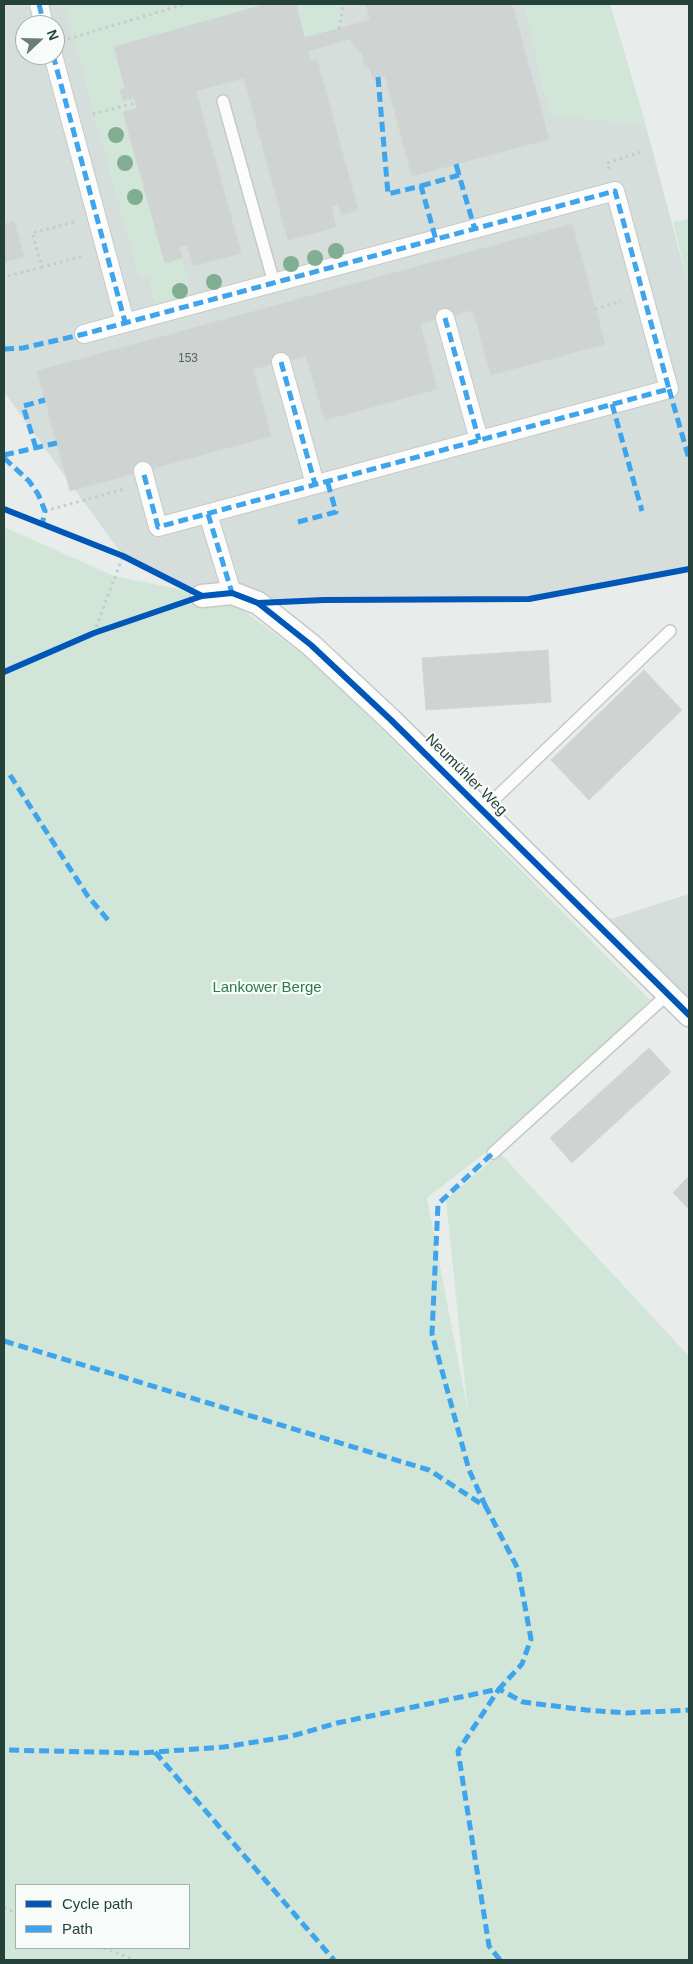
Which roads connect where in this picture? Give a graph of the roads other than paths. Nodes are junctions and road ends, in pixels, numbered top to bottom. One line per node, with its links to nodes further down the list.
1 (56, 65): 5 (street)
2 (223, 101): 3 (lane)
3 (274, 283): 5 (street); 8 (street)
4 (444, 318): 8 (street)
5 (125, 322): 6 (street)
6 (84, 334)
7 (281, 362): 10 (street)
8 (480, 440): 10 (street)
9 (144, 477): 11 (street)
10 (315, 484): 11 (street)
11 (208, 514): 12 (street)
12 (232, 593): 13 (street, Neumühler Weg); 15 (street, Neumühler Weg)
13 (202, 596)
14 (670, 632): 15 (lane)
15 (484, 810): 16 (street, Neumühler Weg)
16 (668, 994): 17 (street, Neumühler Weg); 18 (lane)
17 (689, 1015)
18 (493, 1153)

